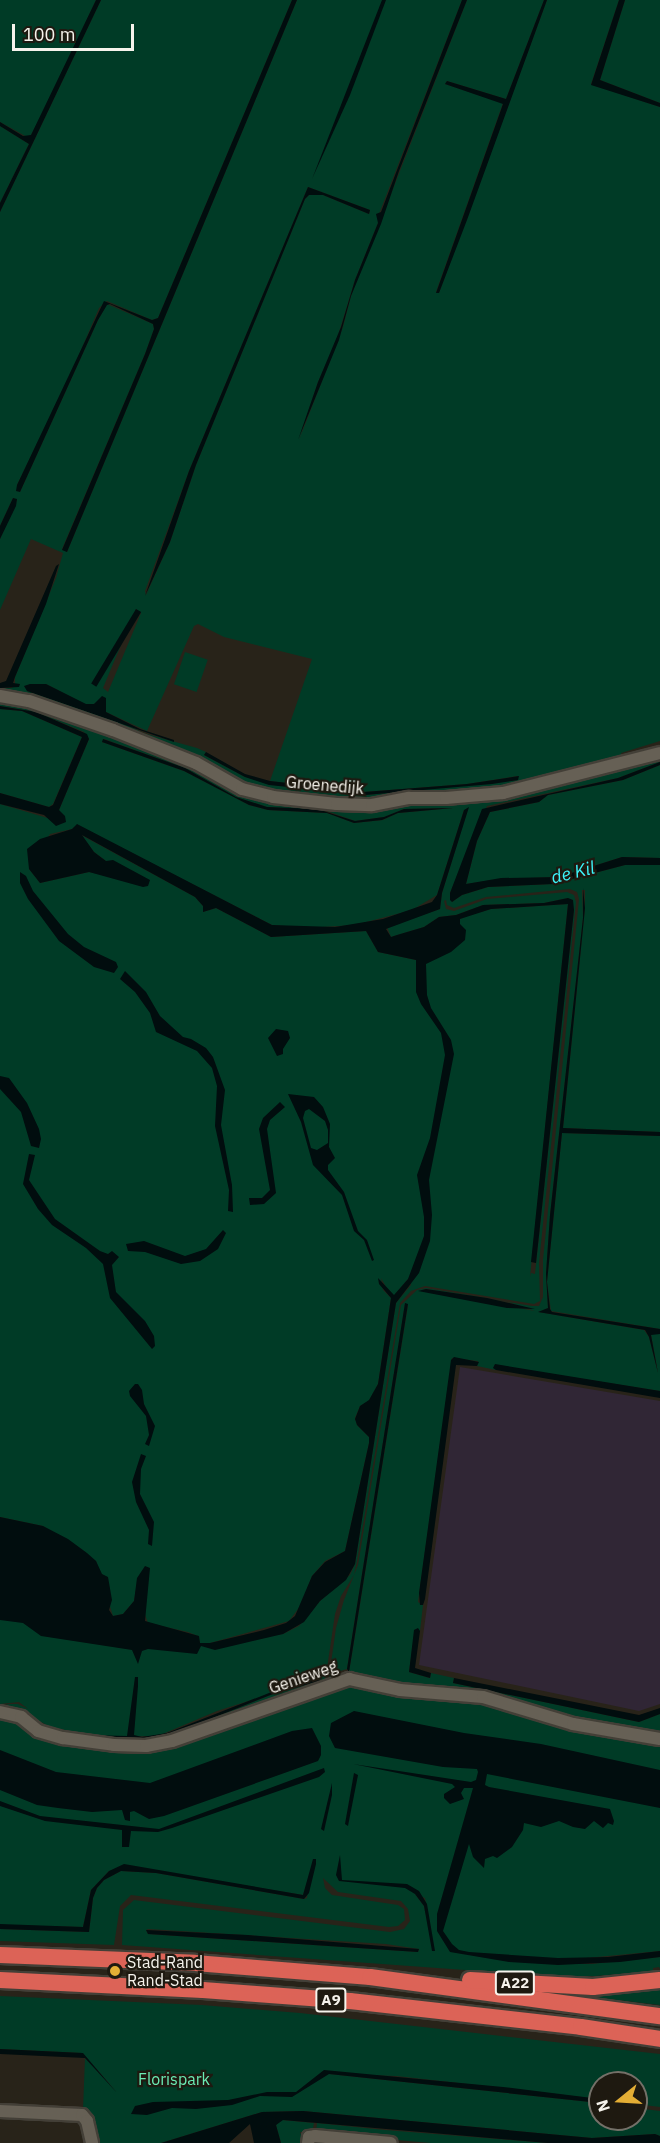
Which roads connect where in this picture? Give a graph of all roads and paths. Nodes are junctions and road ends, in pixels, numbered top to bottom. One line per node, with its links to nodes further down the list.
1 (0, 696): 2 (street, Groenedijk)
2 (660, 753)
3 (0, 1712): 4 (street, Genieweg)
4 (660, 1738)
5 (0, 1955): 6 (highway, A9)
6 (370, 1977): 8 (highway, A22); 9 (highway, A9)
7 (0, 1980): 10 (highway, A9)
8 (660, 1980)
9 (660, 2016)
10 (660, 2039)
11 (0, 2111): 13 (street)
12 (309, 2140): 14 (street)
13 (92, 2143)
14 (391, 2143)

